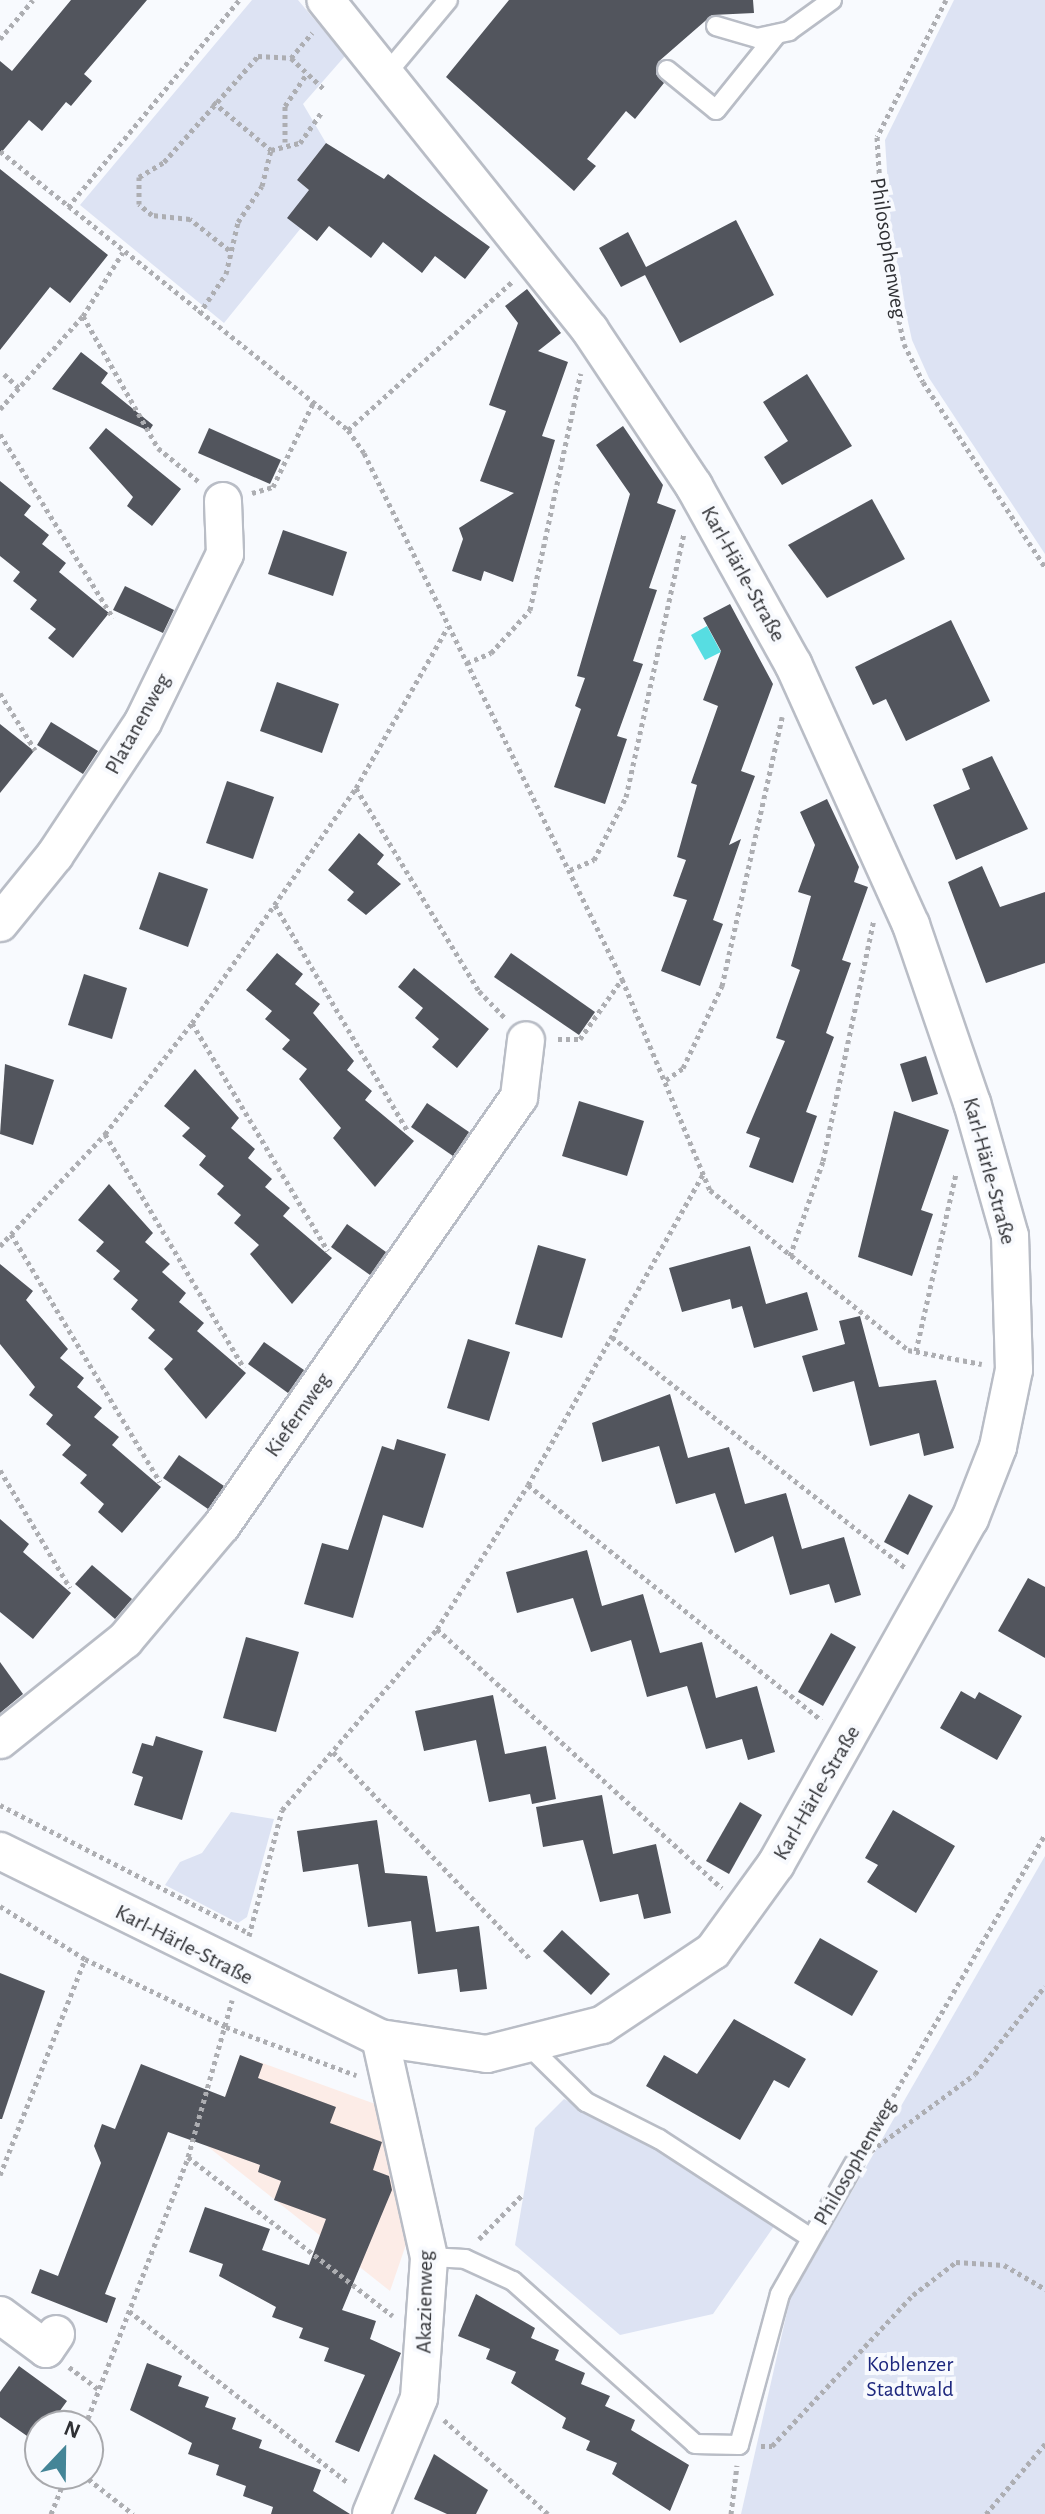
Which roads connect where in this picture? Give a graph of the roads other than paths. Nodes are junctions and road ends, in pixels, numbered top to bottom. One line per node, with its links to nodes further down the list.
1 (326, 0): 7 (street, Karl-Härle-Straße)
2 (448, 0): 7 (lane)
3 (832, 0): 5 (lane)
4 (716, 26): 5 (lane)
5 (777, 34): 6 (lane)
6 (667, 70)
7 (387, 73): 14 (street, Karl-Härle-Straße)
8 (223, 501): 9 (street, Platanenweg)
9 (0, 923)
10 (526, 1040): 11 (street, Kiefernweg)
11 (0, 1740)
12 (0, 1851): 13 (street, Karl-Härle-Straße)
13 (380, 2038): 14 (street, Karl-Härle-Straße); 17 (street, Akazienweg)
14 (531, 2048): 16 (lane)
15 (854, 2164): 16 (lane, Philosophenweg)
16 (811, 2238): 17 (lane, Philosophenweg)
17 (429, 2257): 20 (street, Akazienweg)
18 (0, 2315): 19 (street)
19 (56, 2334)
20 (374, 2509)

